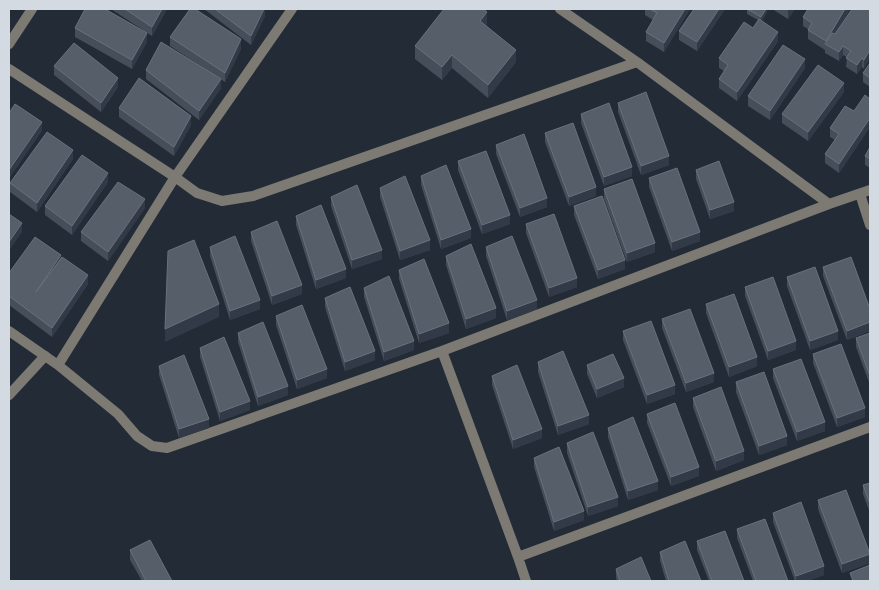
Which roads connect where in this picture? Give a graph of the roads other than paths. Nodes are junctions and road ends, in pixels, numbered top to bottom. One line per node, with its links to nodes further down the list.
1 (32, 9): 4 (street)
2 (292, 9): 7 (street)
3 (560, 9): 5 (street)
4 (9, 44)
5 (637, 62): 7 (street); 10 (street)
6 (9, 69): 7 (street)
7 (175, 177): 15 (street)
8 (870, 190): 9 (street)
9 (860, 194): 10 (street); 11 (street)
10 (829, 204): 13 (street)
11 (870, 225)
12 (9, 331): 14 (street)
13 (442, 351): 15 (street); 18 (street)
14 (45, 356): 15 (street); 16 (street)
15 (58, 365)
16 (9, 395)
17 (870, 427): 18 (street)
18 (518, 558): 19 (street)
19 (526, 581)

